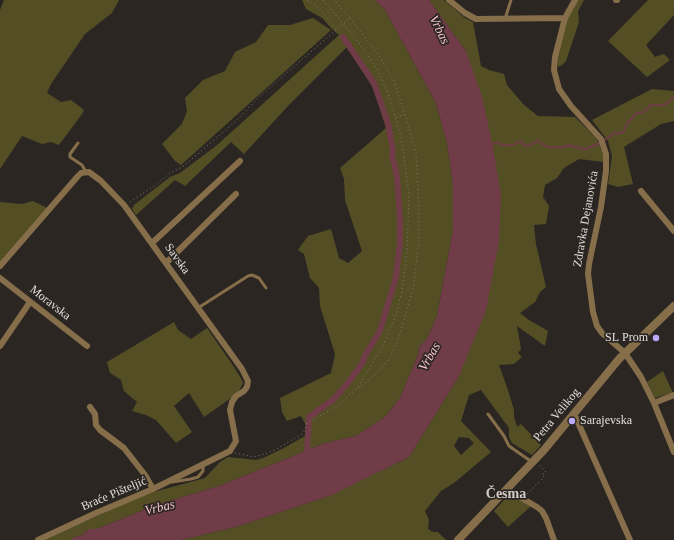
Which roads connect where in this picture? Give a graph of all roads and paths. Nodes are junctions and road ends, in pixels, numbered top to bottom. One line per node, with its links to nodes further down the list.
1 (307, 0): 11 (path)
2 (323, 0): 10 (path)
3 (334, 0): 7 (path)
4 (449, 0): 9 (street)
5 (511, 0): 9 (lane)
6 (575, 0): 8 (street, Zdravka Dejanovića)
7 (350, 18): 10 (path); 12 (path)
8 (565, 18): 9 (street); 31 (street, Zdravka Dejanovića)
9 (505, 19)
10 (344, 24): 11 (path); 13 (path)
11 (337, 30): 19 (path)
12 (406, 115): 13 (path); 32 (path)
13 (396, 118): 32 (path)
14 (78, 143): 16 (lane)
15 (240, 161): 21 (street)
16 (86, 172): 19 (street, Savska); 23 (street)
17 (641, 190): 20 (street)
18 (236, 194): 22 (street)
19 (124, 205): 21 (street, Savska)
20 (674, 231)
21 (152, 243): 22 (street, Savska)
22 (166, 263): 28 (street, Savska)
23 (0, 266)
24 (0, 278): 26 (street, Moravska)
25 (266, 288): 28 (lane)
26 (30, 302): 29 (street); 30 (street, Moravska)
27 (674, 306): 31 (street, Petra Velikog)
28 (198, 308): 38 (street, Savska)
29 (0, 346)
30 (87, 346)
31 (625, 353): 34 (street, Zdravka Dejanovića); 37 (street, Petra Velikog)
32 (357, 388): 38 (path)
33 (674, 395): 34 (street)
34 (654, 403): 39 (street, Zdravka Dejanovića)
35 (90, 408): 41 (street)
36 (488, 414): 40 (lane)
37 (573, 414): 40 (street, Petra Velikog); 47 (street)
38 (230, 451): 41 (street, Braće Pišteljić)
39 (674, 452)
40 (535, 462): 42 (street, Petra Velikog); 43 (path)
41 (153, 489): 44 (street, Braće Pišteljić)
42 (506, 489): 43 (street); 45 (street, Petra Velikog)
43 (523, 499): 46 (street)
44 (38, 540)
45 (458, 540)
46 (554, 540)
47 (630, 540)

